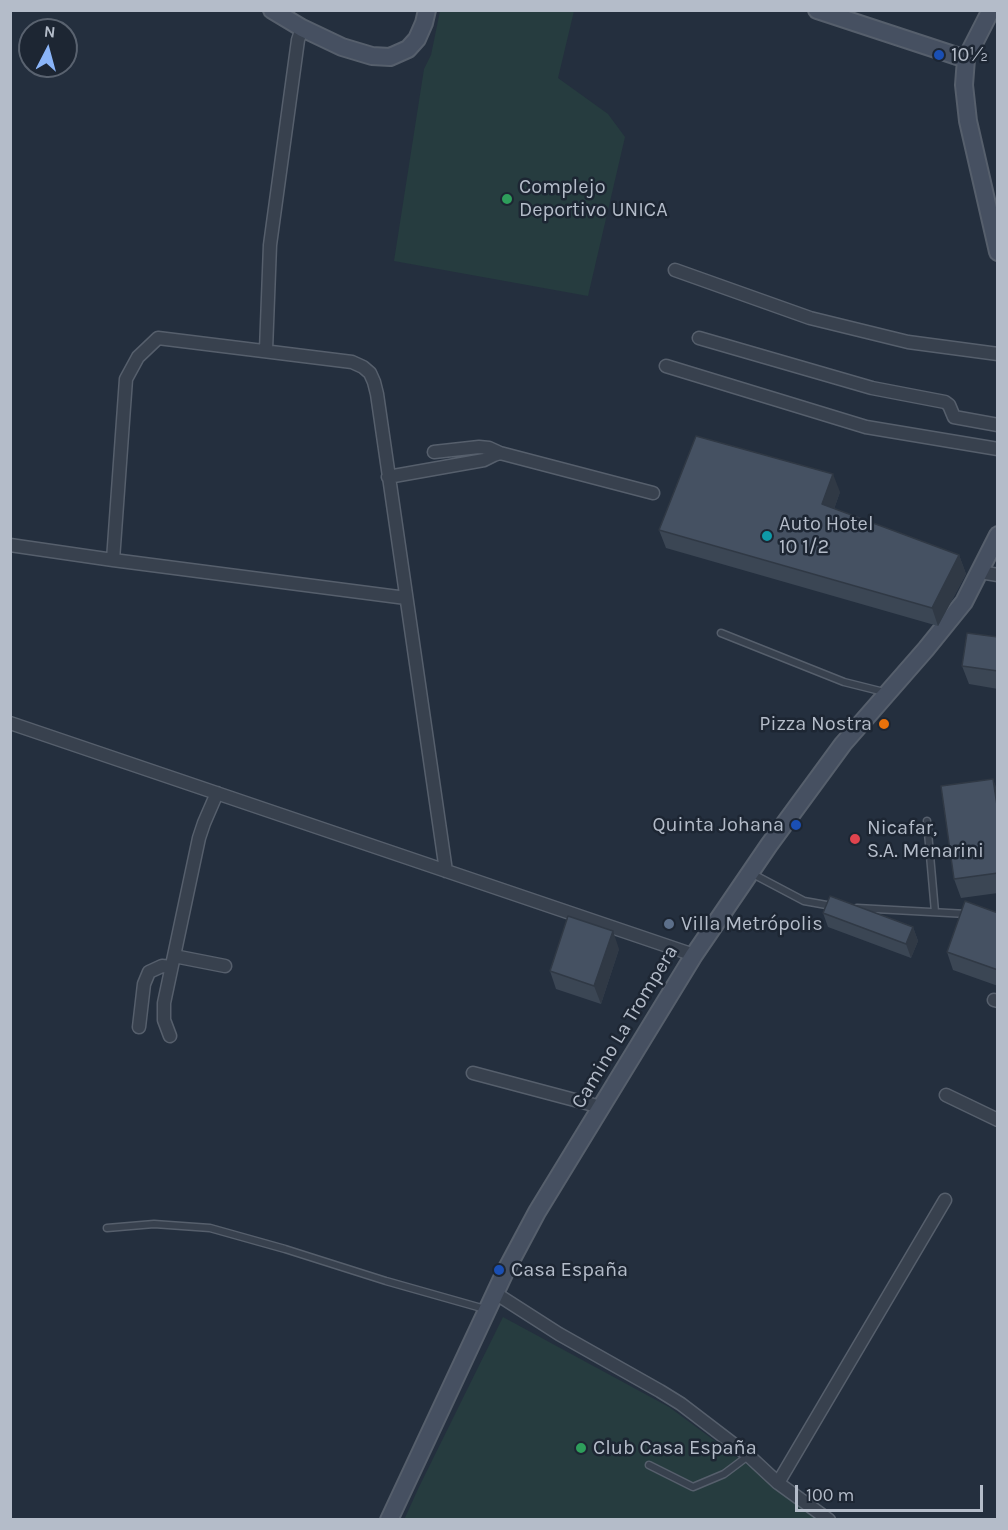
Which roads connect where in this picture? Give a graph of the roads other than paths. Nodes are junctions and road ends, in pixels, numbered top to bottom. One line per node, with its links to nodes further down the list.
1 (272, 10): 5 (street)
2 (427, 10): 5 (street)
3 (817, 10): 6 (street)
4 (991, 10): 6 (street)
5 (302, 28): 10 (street)
6 (966, 59): 7 (street)
7 (998, 252)
8 (675, 270): 11 (street)
9 (699, 338): 13 (street)
10 (266, 350): 17 (street); 21 (street)
11 (998, 354)
12 (666, 366): 14 (street)
13 (998, 424)
14 (998, 449)
15 (434, 452): 16 (street)
16 (500, 453): 17 (street); 18 (street)
17 (388, 477): 24 (street)
18 (653, 493)
19 (998, 535): 23 (street, Camino La Trompera)
20 (10, 545): 21 (street)
21 (113, 560): 24 (street)
22 (998, 575): 23 (street)
23 (974, 577): 26 (street, Camino La Trompera)
24 (406, 598): 30 (street)
25 (721, 633): 26 (lane)
26 (887, 693): 31 (street, Camino La Trompera)
27 (10, 723): 28 (street)
28 (217, 793): 30 (street); 37 (street)
29 (927, 821): 34 (lane)
30 (446, 870): 36 (street)
31 (750, 873): 32 (lane); 36 (street, Camino La Trompera)
32 (838, 907)
33 (848, 908): 34 (lane)
34 (935, 912): 35 (lane)
35 (980, 915)
36 (694, 955): 43 (street, Camino La Trompera)
37 (172, 962): 38 (street); 39 (street); 40 (street)
38 (225, 966)
39 (139, 1027)
40 (170, 1036)
41 (473, 1073): 43 (street)
42 (946, 1095): 44 (street)
43 (601, 1107): 47 (street, Camino La Trompera)
44 (998, 1120)
45 (945, 1200): 51 (street)
46 (107, 1228): 48 (lane)
47 (495, 1293): 48 (street, Camino La Trompera); 49 (street)
48 (486, 1310): 52 (street, Camino La Trompera)
49 (749, 1456): 50 (lane); 51 (street)
50 (648, 1465)
51 (778, 1483): 53 (street)
52 (388, 1520)
53 (829, 1520)

